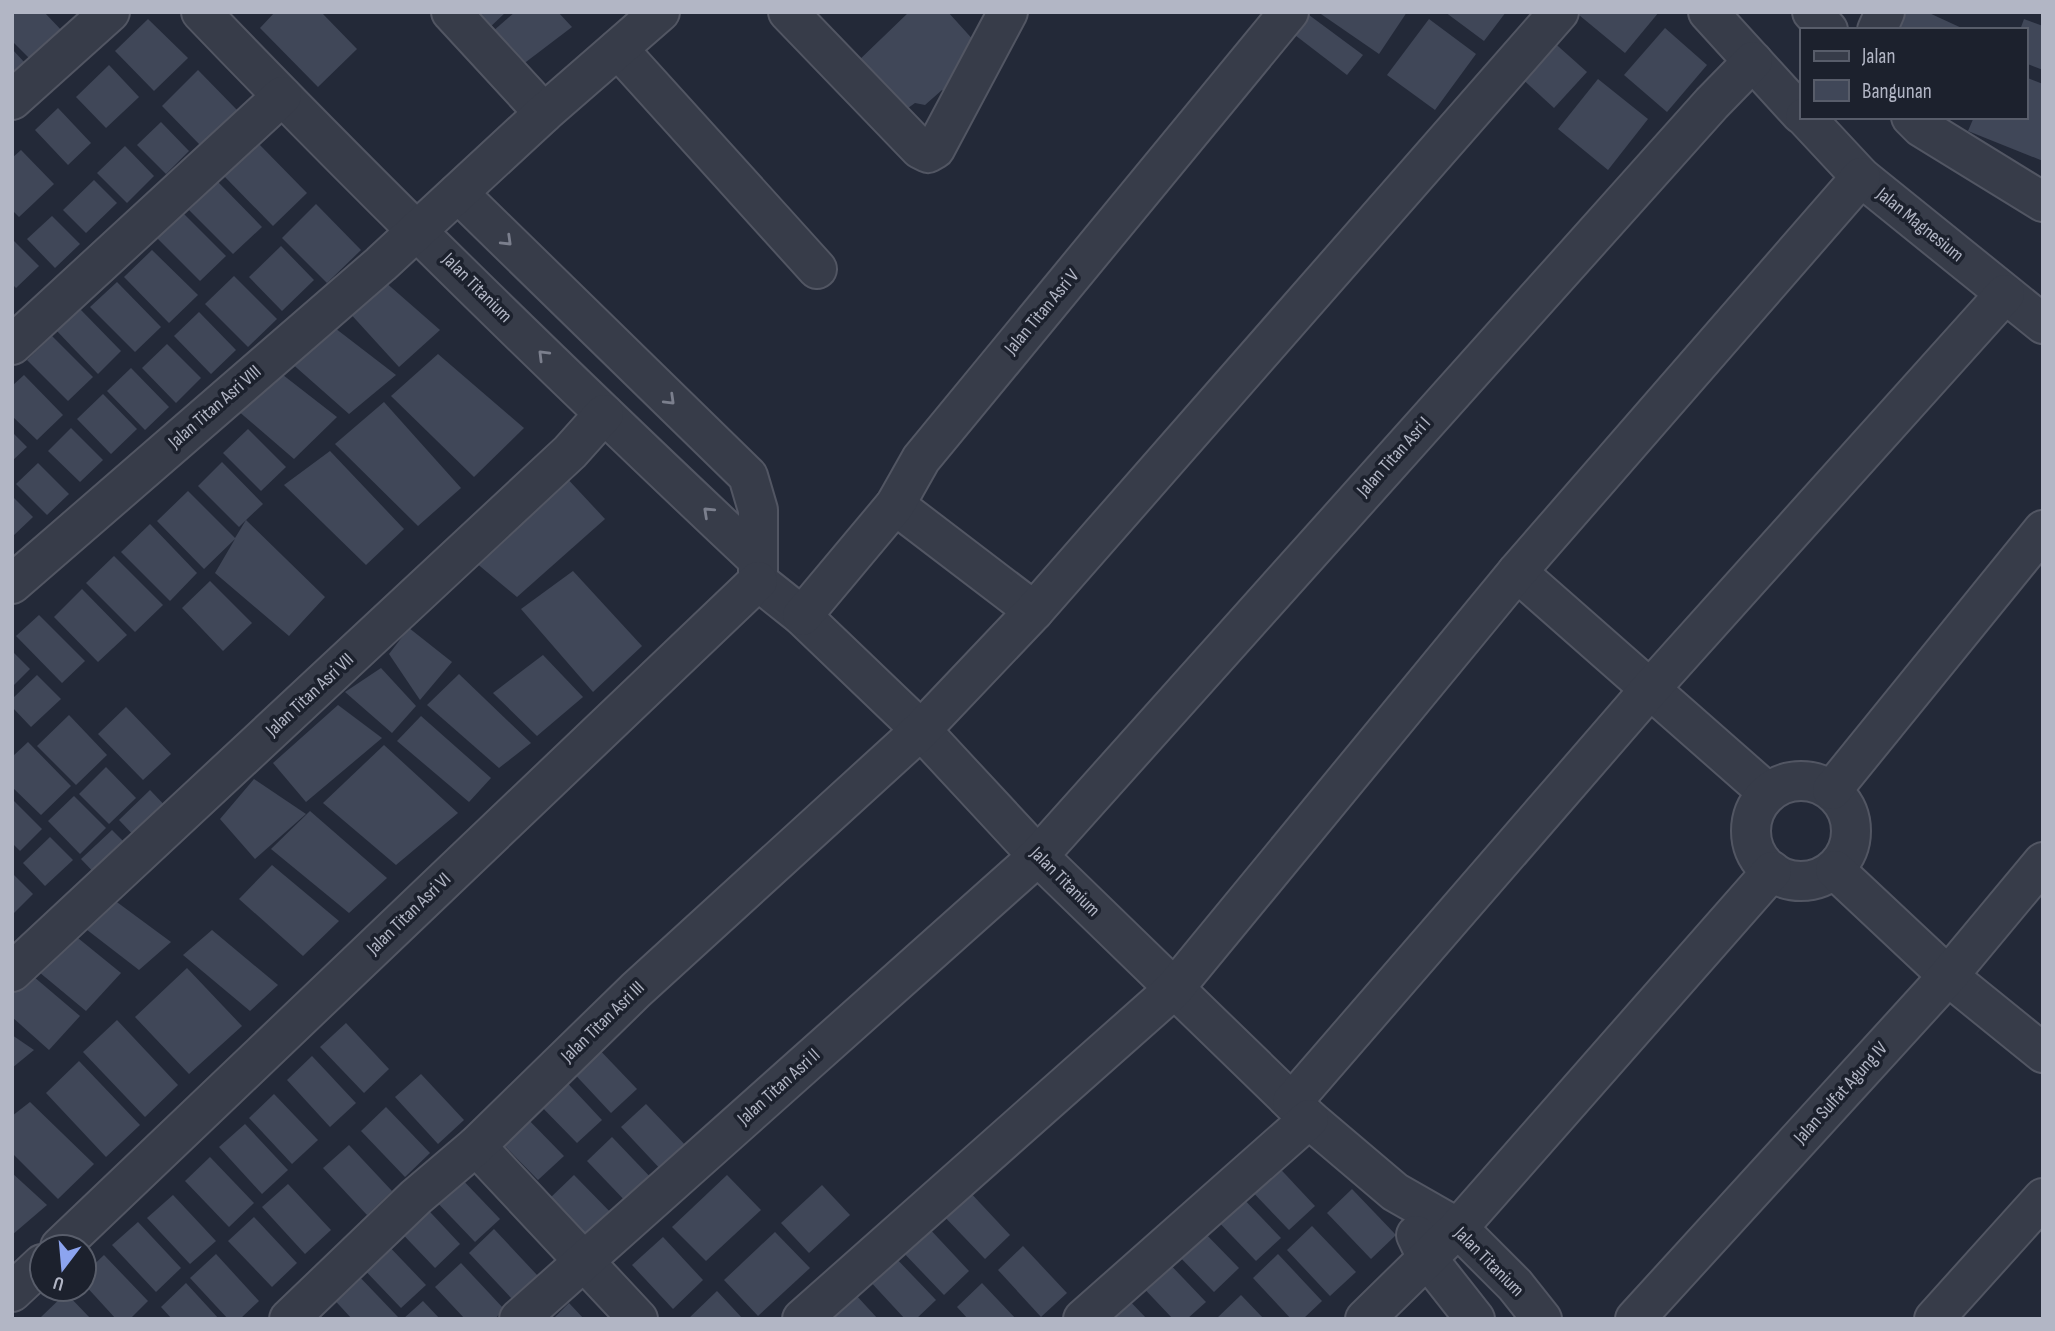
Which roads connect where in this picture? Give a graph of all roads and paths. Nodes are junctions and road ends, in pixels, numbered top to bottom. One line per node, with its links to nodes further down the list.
1 (110, 12): 17 (street)
2 (201, 12): 16 (street, Jalan Titanium)
3 (451, 12): 19 (street)
4 (660, 12): 14 (street, Jalan Titan Asri VIII)
5 (788, 12): 6 (street)
6 (1008, 12)
7 (1289, 12): 31 (street, Jalan Titan Asri V)
8 (1559, 12): 36 (street, Jalan Titan Asri III)
9 (1707, 12): 15 (street, Jalan Magnesium)
10 (1812, 12): 12 (street)
11 (1885, 12): 13 (street)
12 (1826, 28)
13 (1878, 28)
14 (618, 49): 19 (street, Jalan Titan Asri VIII); 26 (street)
15 (1753, 61): 18 (street, Jalan Magnesium); 42 (street, Jalan Titan Asri I)
16 (282, 96): 25 (street, Jalan Titanium); 29 (street)
17 (12, 100)
18 (1800, 112)
19 (544, 113): 23 (street, Jalan Titan Asri VIII)
20 (1807, 119): 22 (street, Jalan Magnesium)
21 (1913, 119): 24 (street)
22 (1861, 177): 27 (street, Jalan Magnesium); 34 (street)
23 (458, 193): 25 (street, Jalan Titan Asri VIII); 33 (street, one-way to 33)
24 (2043, 202)
25 (418, 230): 30 (street, Jalan Titanium, one-way to 25); 35 (street, Jalan Titan Asri VIII)
26 (817, 269)
27 (2006, 294): 28 (street, Jalan Magnesium); 38 (street)
28 (2043, 324)
29 (12, 345)
30 (604, 414): 33 (street, Jalan Titanium, one-way to 30); 46 (street, Jalan Titan Asri VII)
31 (895, 505): 36 (street); 37 (street, Jalan Titan Asri V)
32 (2043, 530): 40 (street)
33 (758, 570): 37 (street, Jalan Titanium); 55 (street, Jalan Titan Asri VI)
34 (1517, 572): 38 (street); 48 (street)
35 (12, 584)
36 (1034, 611): 39 (street, Jalan Titan Asri III)
37 (802, 616): 39 (street, Jalan Titanium)
38 (1650, 688): 41 (street); 50 (street)
39 (921, 730): 42 (street, Jalan Titanium); 51 (street, Jalan Titan Asri III)
40 (1832, 790): 41 (street); 44 (street)
41 (1767, 792): 45 (street)
42 (1038, 856): 48 (street, Jalan Titanium); 57 (street, Jalan Titan Asri II)
43 (2043, 862): 47 (street, Jalan Sulfat Agung IV)
44 (1835, 870): 45 (street); 47 (street)
45 (1772, 872): 54 (street)
46 (12, 972)
47 (1948, 976): 49 (street); 68 (street, Jalan Sulfat Agung IV)
48 (1173, 990): 50 (street, Jalan Titanium); 63 (street)
49 (2043, 1053)
50 (1301, 1110): 52 (street, Jalan Titanium); 64 (street)
51 (476, 1146): 57 (street); 60 (street, Jalan Titan Asri III)
52 (1395, 1192): 54 (street, Jalan Titanium); 56 (street, Jalan Titanium)
53 (2043, 1198): 69 (street)
54 (1458, 1228): 56 (street); 67 (street, Jalan Titanium)
55 (74, 1233)
56 (1427, 1258): 65 (street); 66 (street, Jalan Titanium)
57 (584, 1262): 61 (street, Jalan Titan Asri II); 62 (street)
58 (28, 1277): 59 (street)
59 (12, 1292)
60 (289, 1319)
61 (519, 1319)
62 (638, 1319)
63 (803, 1319)
64 (1083, 1319)
65 (1365, 1319)
66 (1475, 1319)
67 (1542, 1319)
68 (1635, 1319)
69 (1934, 1319)

